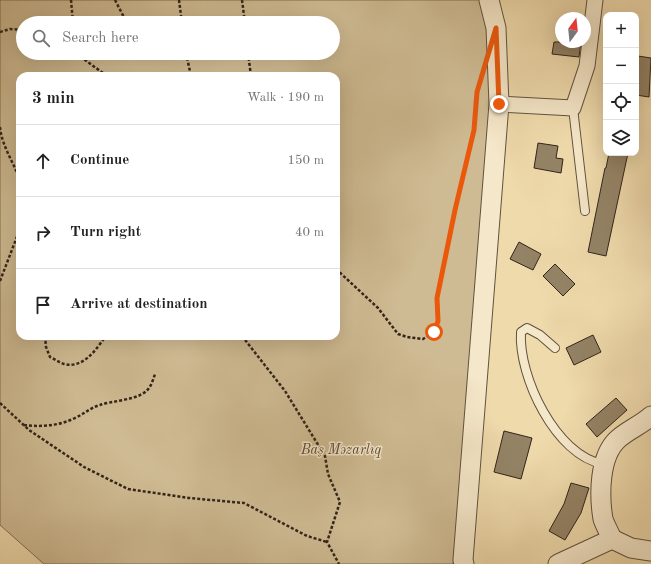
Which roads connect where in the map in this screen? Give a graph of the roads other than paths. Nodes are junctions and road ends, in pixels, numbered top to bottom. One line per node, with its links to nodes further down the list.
1 (489, 0): 3 (street)
2 (595, 0): 4 (street)
3 (499, 104): 4 (street); 11 (street)
4 (573, 108): 5 (lane)
5 (585, 211)
6 (555, 348): 8 (lane)
7 (651, 416): 8 (street)
8 (603, 464): 9 (street)
9 (612, 539): 10 (street); 12 (street)
10 (651, 551)
11 (464, 564)
12 (558, 564)

